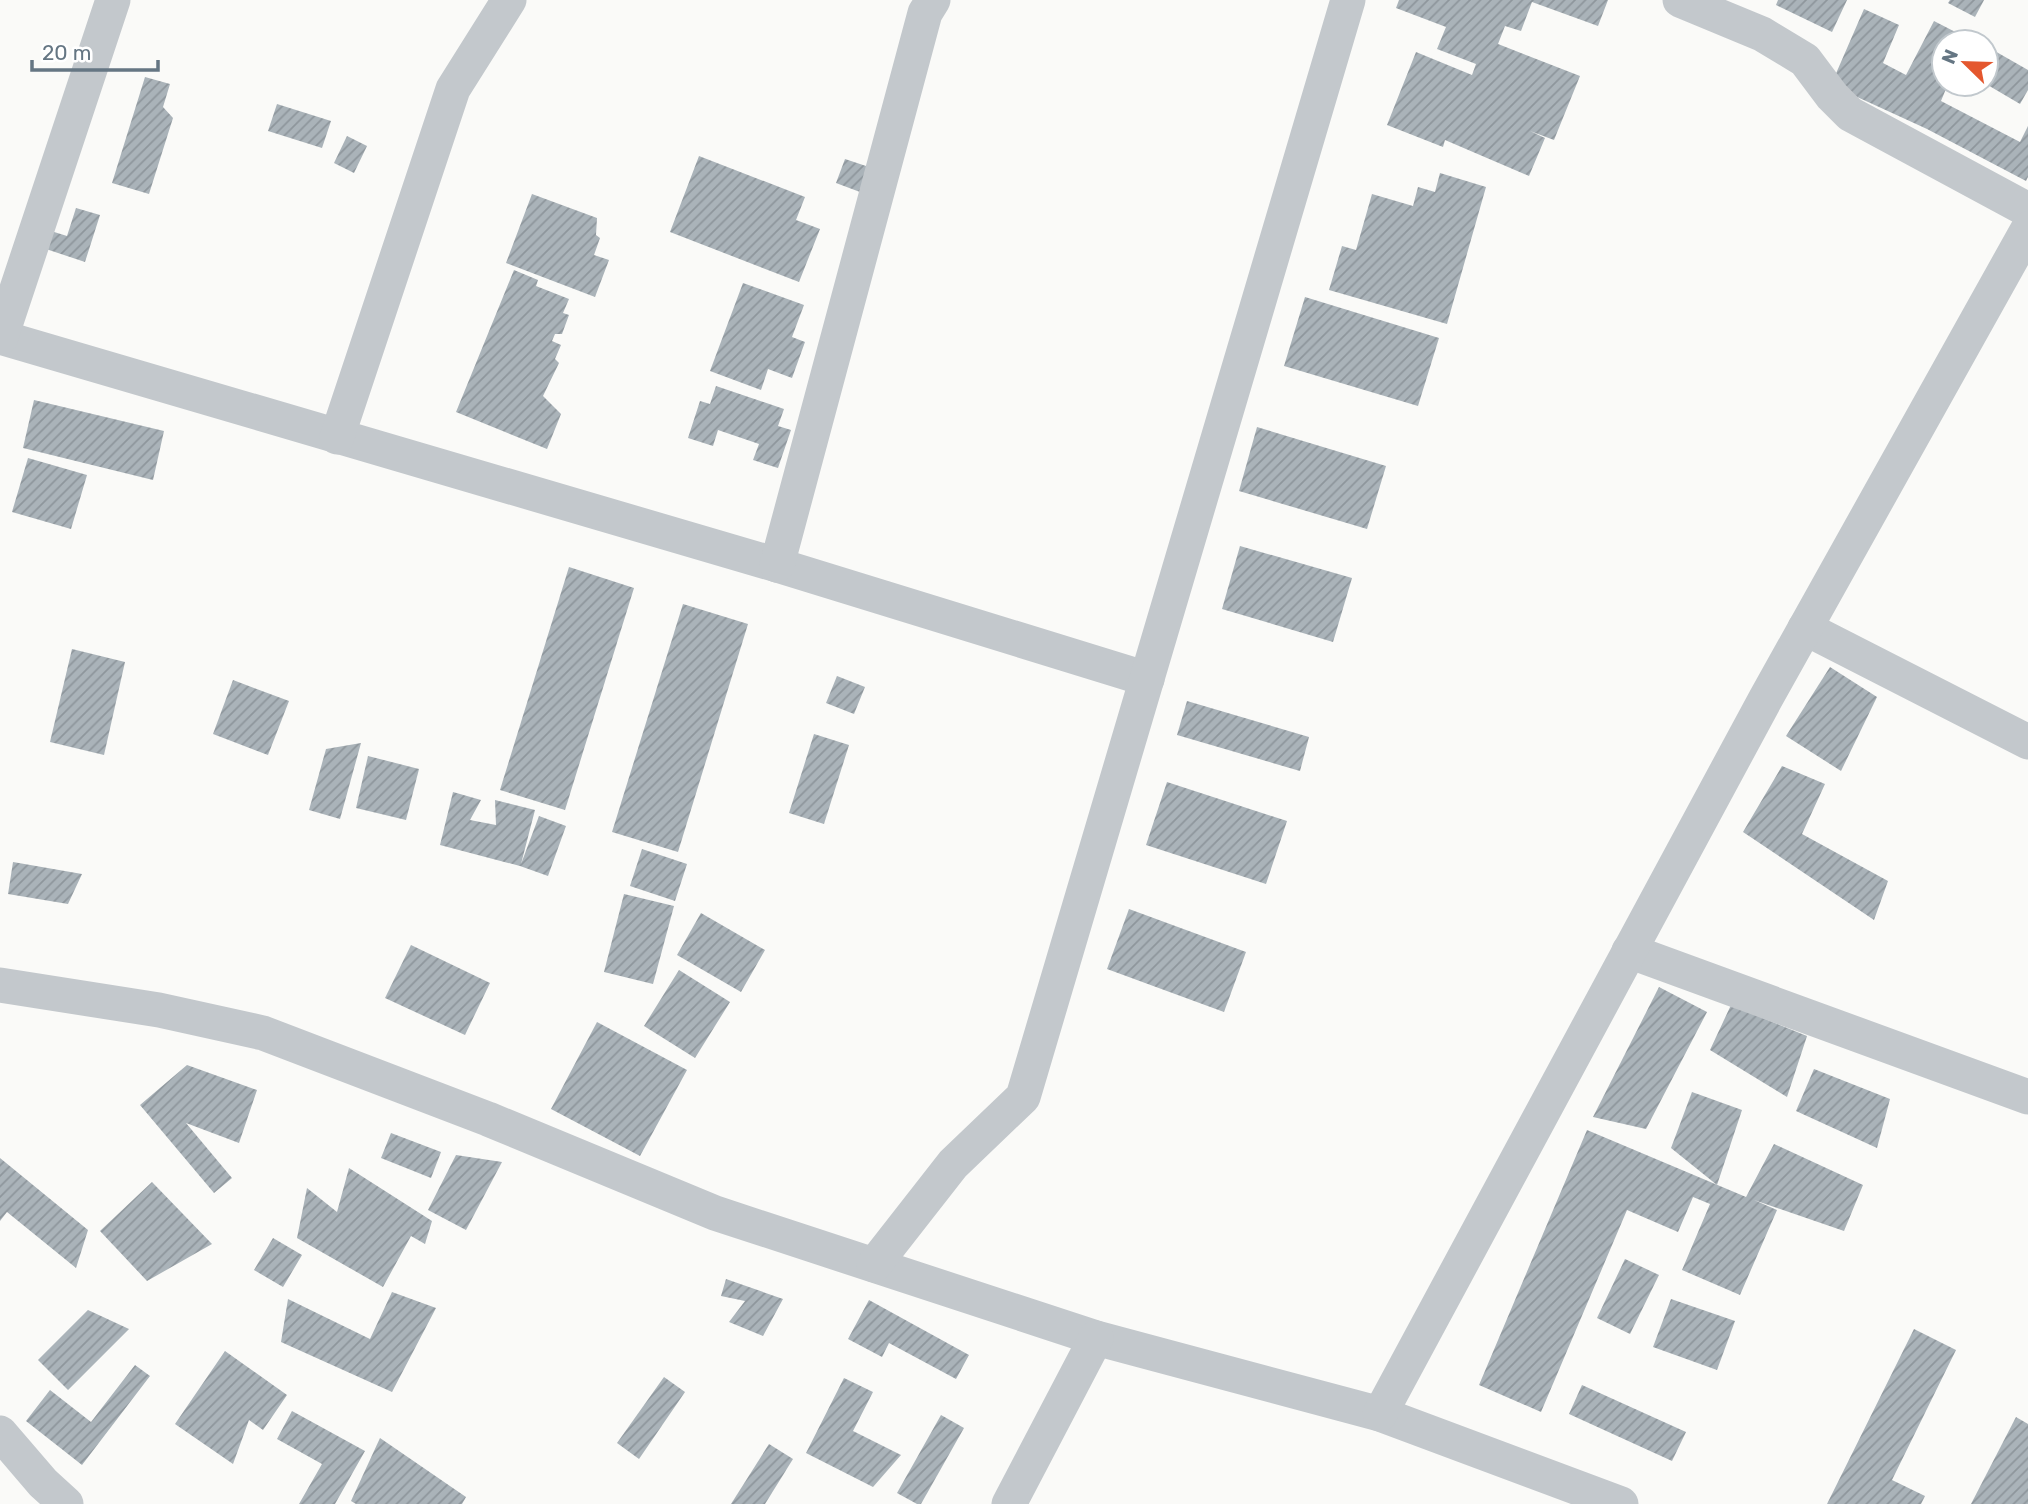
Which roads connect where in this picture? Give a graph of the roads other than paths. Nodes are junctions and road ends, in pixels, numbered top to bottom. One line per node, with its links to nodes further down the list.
1 (113, 0): 8 (street)
2 (509, 0): 9 (street)
3 (933, 0): 10 (street)
4 (1348, 0): 12 (street)
5 (1680, 0): 6 (street)
6 (2028, 210)
7 (2028, 229): 11 (street)
8 (0, 337): 9 (street)
9 (337, 437): 10 (street)
10 (777, 565): 12 (street)
11 (1805, 628): 13 (street); 14 (street)
12 (1147, 679): 17 (street)
13 (2028, 742)
14 (1629, 951): 16 (street); 19 (street)
15 (0, 985): 17 (street)
16 (2028, 1097)
17 (874, 1265): 18 (street)
18 (1096, 1338): 19 (street); 22 (street)
19 (1380, 1414): 23 (street)
20 (0, 1433): 21 (street)
21 (66, 1504)
22 (1010, 1504)
23 (1621, 1504)

